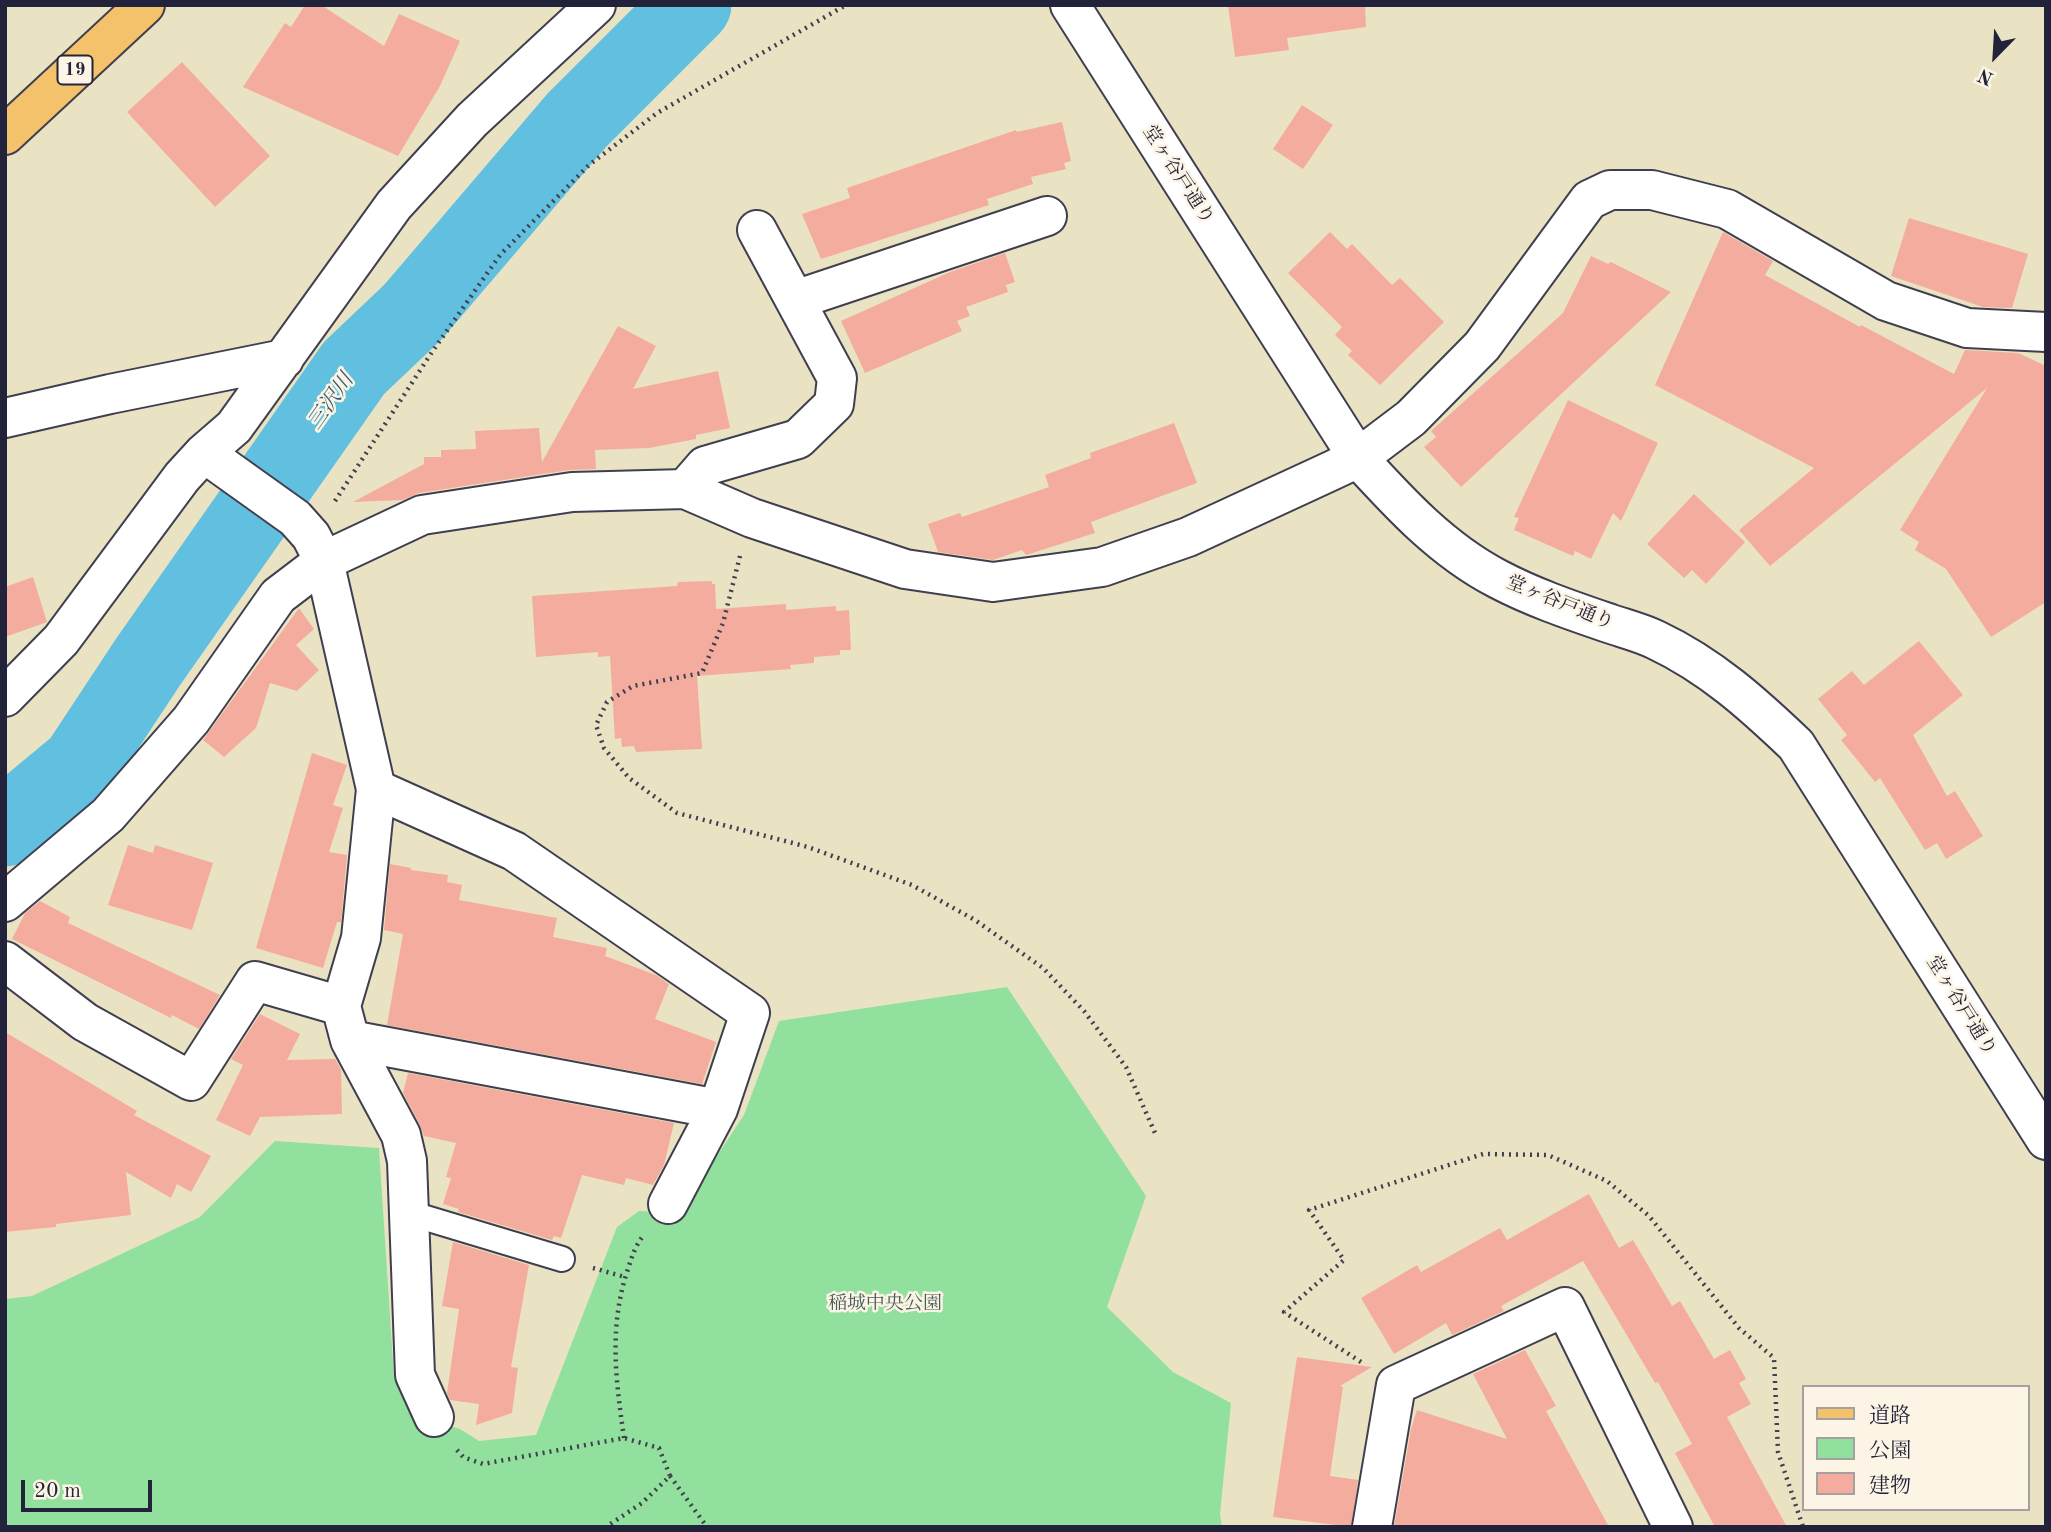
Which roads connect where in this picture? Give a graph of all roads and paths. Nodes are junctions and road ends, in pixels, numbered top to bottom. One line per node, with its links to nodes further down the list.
1 (145, 5): 5 (main road, 19)
2 (596, 5): 10 (street)
3 (846, 5): 16 (path)
4 (1070, 5): 12 (street, 堂ヶ谷戸通り)
5 (5, 135)
6 (1047, 216): 8 (street)
7 (757, 230): 8 (street)
8 (795, 300): 14 (street)
9 (2046, 332): 12 (street)
10 (284, 359): 11 (street); 13 (street)
11 (5, 418)
12 (1358, 458): 15 (street); 24 (street, 堂ヶ谷戸通り)
13 (216, 462): 16 (street); 17 (street)
14 (685, 489): 15 (street); 16 (street)
15 (752, 518): 23 (path)
16 (310, 539): 18 (street); 19 (street)
17 (5, 697)
18 (376, 789): 21 (street); 22 (street)
19 (5, 902)
20 (5, 961): 21 (street)
21 (346, 1023): 22 (street); 26 (street)
22 (718, 1109): 25 (street)
23 (1155, 1133)
24 (2046, 1140)
25 (668, 1204): 29 (path)
26 (409, 1213): 27 (lane); 28 (street)
27 (562, 1259)
28 (434, 1417): 29 (path)
29 (624, 1438): 30 (path)
30 (670, 1476): 31 (path); 32 (path)
31 (606, 1527)
32 (707, 1527)
33 (1372, 1527): 34 (street)
34 (1673, 1527)

